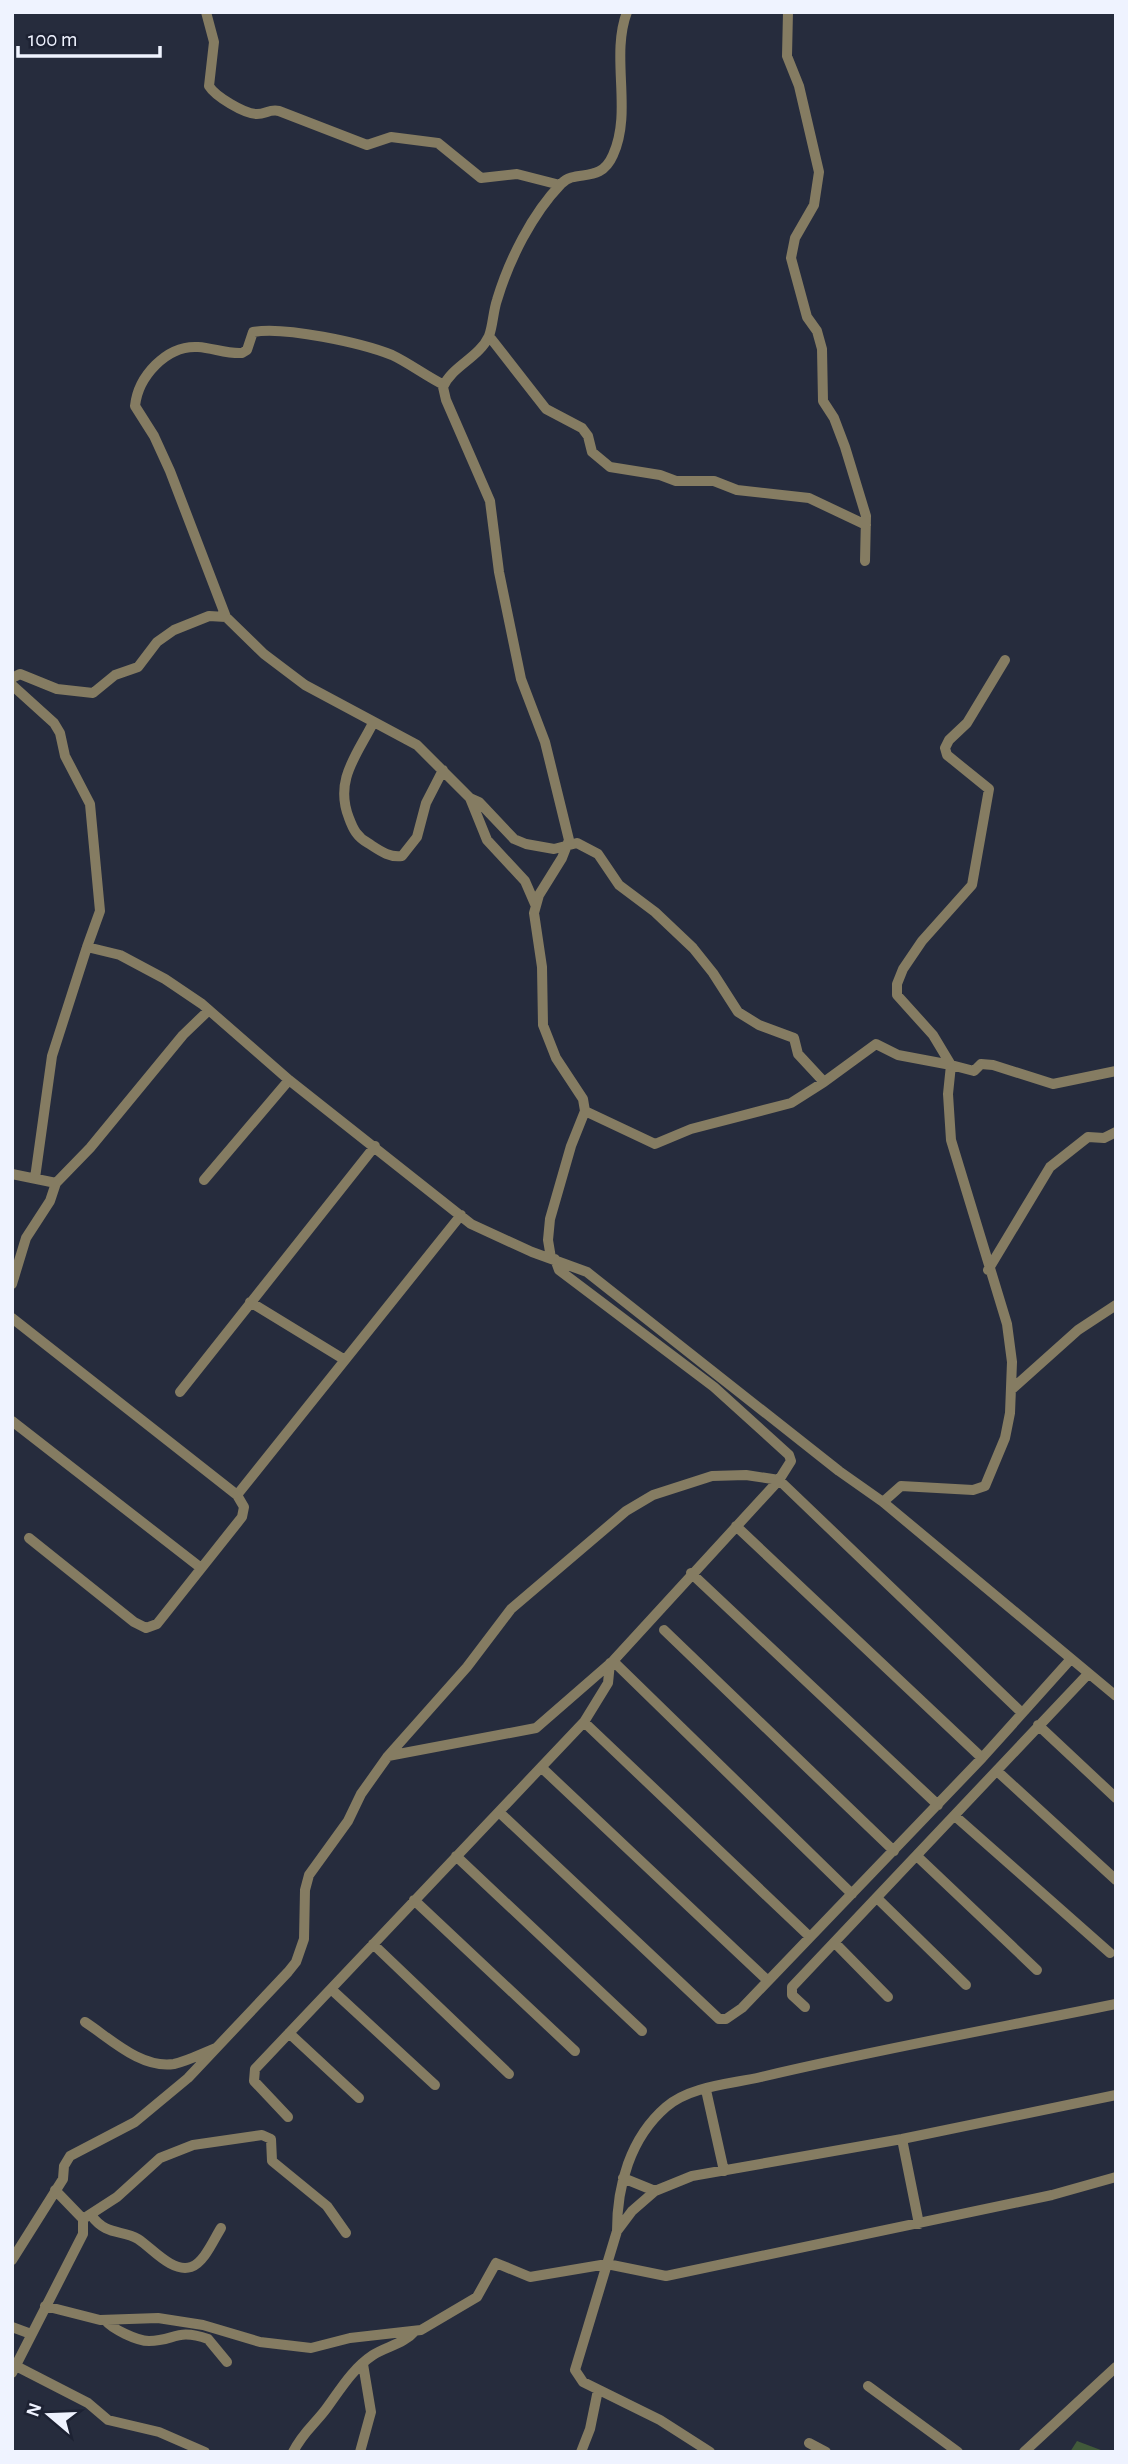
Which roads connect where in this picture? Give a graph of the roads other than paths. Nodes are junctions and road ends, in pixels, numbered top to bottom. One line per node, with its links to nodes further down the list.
1 (206, 12): 4 (street)
2 (627, 12): 4 (street)
3 (788, 12): 7 (street)
4 (560, 186): 5 (street)
5 (489, 336): 6 (street); 7 (street)
6 (444, 385): 9 (street); 16 (street)
7 (866, 525): 8 (street)
8 (865, 561)
9 (226, 617): 11 (street); 13 (street)
10 (1005, 660): 20 (street)
11 (12, 678)
12 (12, 685): 18 (street)
13 (373, 723): 14 (street); 14 (street)
14 (443, 770): 15 (street)
15 (470, 797): 16 (street); 17 (street)
16 (569, 844): 17 (street); 23 (street)
17 (535, 904): 24 (street)
18 (87, 947): 19 (street); 28 (street)
19 (209, 1010): 22 (street); 30 (street)
20 (951, 1065): 21 (street); 23 (street); 33 (street)
21 (1116, 1071)
22 (289, 1080): 26 (street); 29 (street)
23 (824, 1082): 24 (street)
24 (585, 1111): 32 (street)
25 (1116, 1132): 33 (street)
26 (375, 1146): 31 (street); 35 (street)
27 (12, 1174): 28 (street)
28 (35, 1178): 30 (street)
29 (204, 1180)
30 (55, 1183): 34 (street)
31 (460, 1216): 32 (street); 38 (street)
32 (553, 1258): 42 (street); 44 (street)
33 (988, 1269): 39 (street)
34 (12, 1284)
35 (250, 1302): 38 (street); 40 (street)
36 (1116, 1304): 39 (street)
37 (12, 1318): 43 (street)
38 (345, 1360): 43 (street)
39 (1011, 1390): 44 (street)
40 (180, 1392)
41 (12, 1421): 47 (street)
42 (779, 1480): 45 (street); 54 (street); 57 (street)
43 (237, 1495): 47 (street)
44 (883, 1502): 50 (street)
45 (736, 1526): 48 (street); 58 (street)
46 (29, 1538): 47 (street)
47 (201, 1569)
48 (691, 1573): 51 (street); 62 (street)
49 (664, 1630): 65 (street)
50 (1070, 1660): 52 (street); 54 (street)
51 (611, 1662): 55 (street); 57 (street); 69 (street)
52 (1088, 1674): 53 (street); 56 (street)
53 (1116, 1696)
54 (1022, 1713): 58 (street)
55 (584, 1722): 59 (street); 72 (street)
56 (1038, 1725): 60 (street); 61 (street)
57 (388, 1756): 86 (street)
58 (982, 1758): 62 (street)
59 (542, 1768): 63 (street); 77 (street)
60 (997, 1771): 64 (street); 68 (street)
61 (1116, 1798)
62 (938, 1805): 65 (street)
63 (499, 1812): 66 (street); 77 (street)
64 (955, 1816): 67 (street); 75 (street)
65 (894, 1850): 69 (street)
66 (456, 1856): 71 (street); 84 (street)
67 (917, 1856): 70 (street); 76 (street)
68 (1116, 1880)
69 (852, 1894): 72 (street)
70 (877, 1898): 73 (street); 78 (street)
71 (415, 1900): 74 (street); 87 (street)
72 (810, 1937): 77 (street)
73 (835, 1943): 80 (street); 82 (street)
74 (373, 1944): 79 (street); 88 (street)
75 (1110, 1953)
76 (1037, 1970)
77 (768, 1981)
78 (966, 1985)
79 (331, 1989): 85 (street); 89 (street)
80 (888, 1997)
81 (1116, 2004): 90 (street)
82 (805, 2007)
83 (85, 2022): 86 (street)
84 (642, 2031)
85 (289, 2033): 92 (street); 93 (street)
86 (220, 2047): 98 (street)
87 (575, 2051)
88 (509, 2074)
89 (435, 2085)
90 (706, 2090): 95 (street); 97 (street)
91 (1116, 2095): 94 (street)
92 (359, 2098)
93 (288, 2117)
94 (902, 2139): 95 (street); 101 (street)
95 (724, 2171): 99 (street)
96 (1116, 2177): 101 (street)
97 (623, 2178): 99 (street); 103 (street)
98 (55, 2190): 100 (street); 105 (street)
99 (655, 2191): 103 (street)
100 (87, 2217): 102 (street); 104 (street); 108 (street)
101 (919, 2224): 107 (street)
102 (221, 2228)
103 (617, 2231): 107 (street)
104 (346, 2233)
105 (17, 2247): 106 (street)
106 (12, 2260)
107 (607, 2264): 112 (street); 120 (street)
108 (45, 2306): 109 (street); 113 (street)
109 (105, 2320): 111 (street); 114 (street)
110 (12, 2327): 113 (street)
111 (214, 2327): 112 (street); 114 (street)
112 (416, 2331): 116 (street)
113 (31, 2334): 118 (street)
114 (198, 2335): 115 (street)
115 (227, 2362)
116 (363, 2364): 123 (street); 124 (street)
117 (1116, 2367): 129 (street)
118 (14, 2369): 122 (street)
119 (868, 2386): 128 (street)
120 (598, 2390): 125 (street); 126 (street)
121 (809, 2443): 127 (street)
122 (205, 2452)
123 (293, 2452)
124 (360, 2452)
125 (581, 2452)
126 (710, 2452)
127 (826, 2452)
128 (958, 2452)
129 (1024, 2452)

